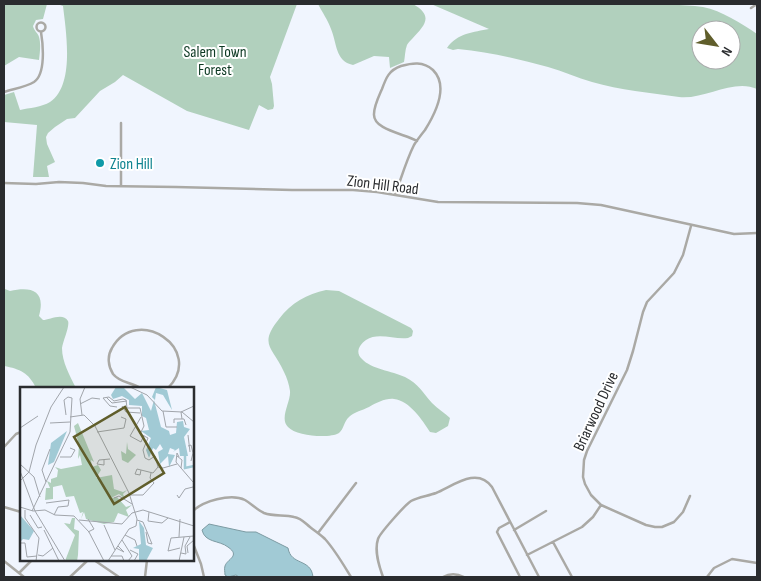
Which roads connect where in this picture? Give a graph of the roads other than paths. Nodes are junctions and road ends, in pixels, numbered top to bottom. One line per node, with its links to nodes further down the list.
1 (757, 4): 2 (street)
2 (751, 8)
3 (42, 32): 4 (street)
4 (4, 92)
5 (121, 123): 8 (street)
6 (416, 141): 6 (street); 9 (street)
7 (4, 182): 8 (street, Zion Hill Road)
8 (121, 186): 9 (street, Zion Hill Road)
9 (394, 195): 10 (street, Zion Hill Road)
10 (691, 226): 11 (street, Zion Hill Road); 18 (street, Briarwood Drive)
11 (757, 233)
12 (138, 387): 13 (street)
13 (169, 387)
14 (20, 432): 15 (street)
15 (4, 447)
16 (356, 482): 25 (street)
17 (690, 496): 18 (street, Briarwood Drive)
18 (601, 505): 26 (street)
19 (4, 507): 22 (street)
20 (194, 510): 25 (street)
21 (546, 511): 24 (street)
22 (20, 512)
23 (510, 522): 24 (street); 42 (street); 45 (street)
24 (514, 530): 28 (street)
25 (318, 533): 41 (street)
26 (553, 542): 28 (street); 47 (street)
27 (194, 546): 40 (street)
28 (527, 555): 46 (street)
29 (4, 561): 35 (street)
30 (31, 561): 35 (street)
31 (87, 561): 37 (street)
32 (95, 561): 38 (street)
33 (146, 561): 39 (street)
34 (757, 562): 48 (street)
35 (19, 573): 36 (street)
36 (24, 577)
37 (70, 577)
38 (119, 577)
39 (145, 577)
40 (204, 577)
41 (350, 577)
42 (383, 577)
43 (443, 577): 44 (street)
44 (464, 577)
45 (520, 577)
46 (538, 577)
47 (572, 577)
48 (706, 577)

